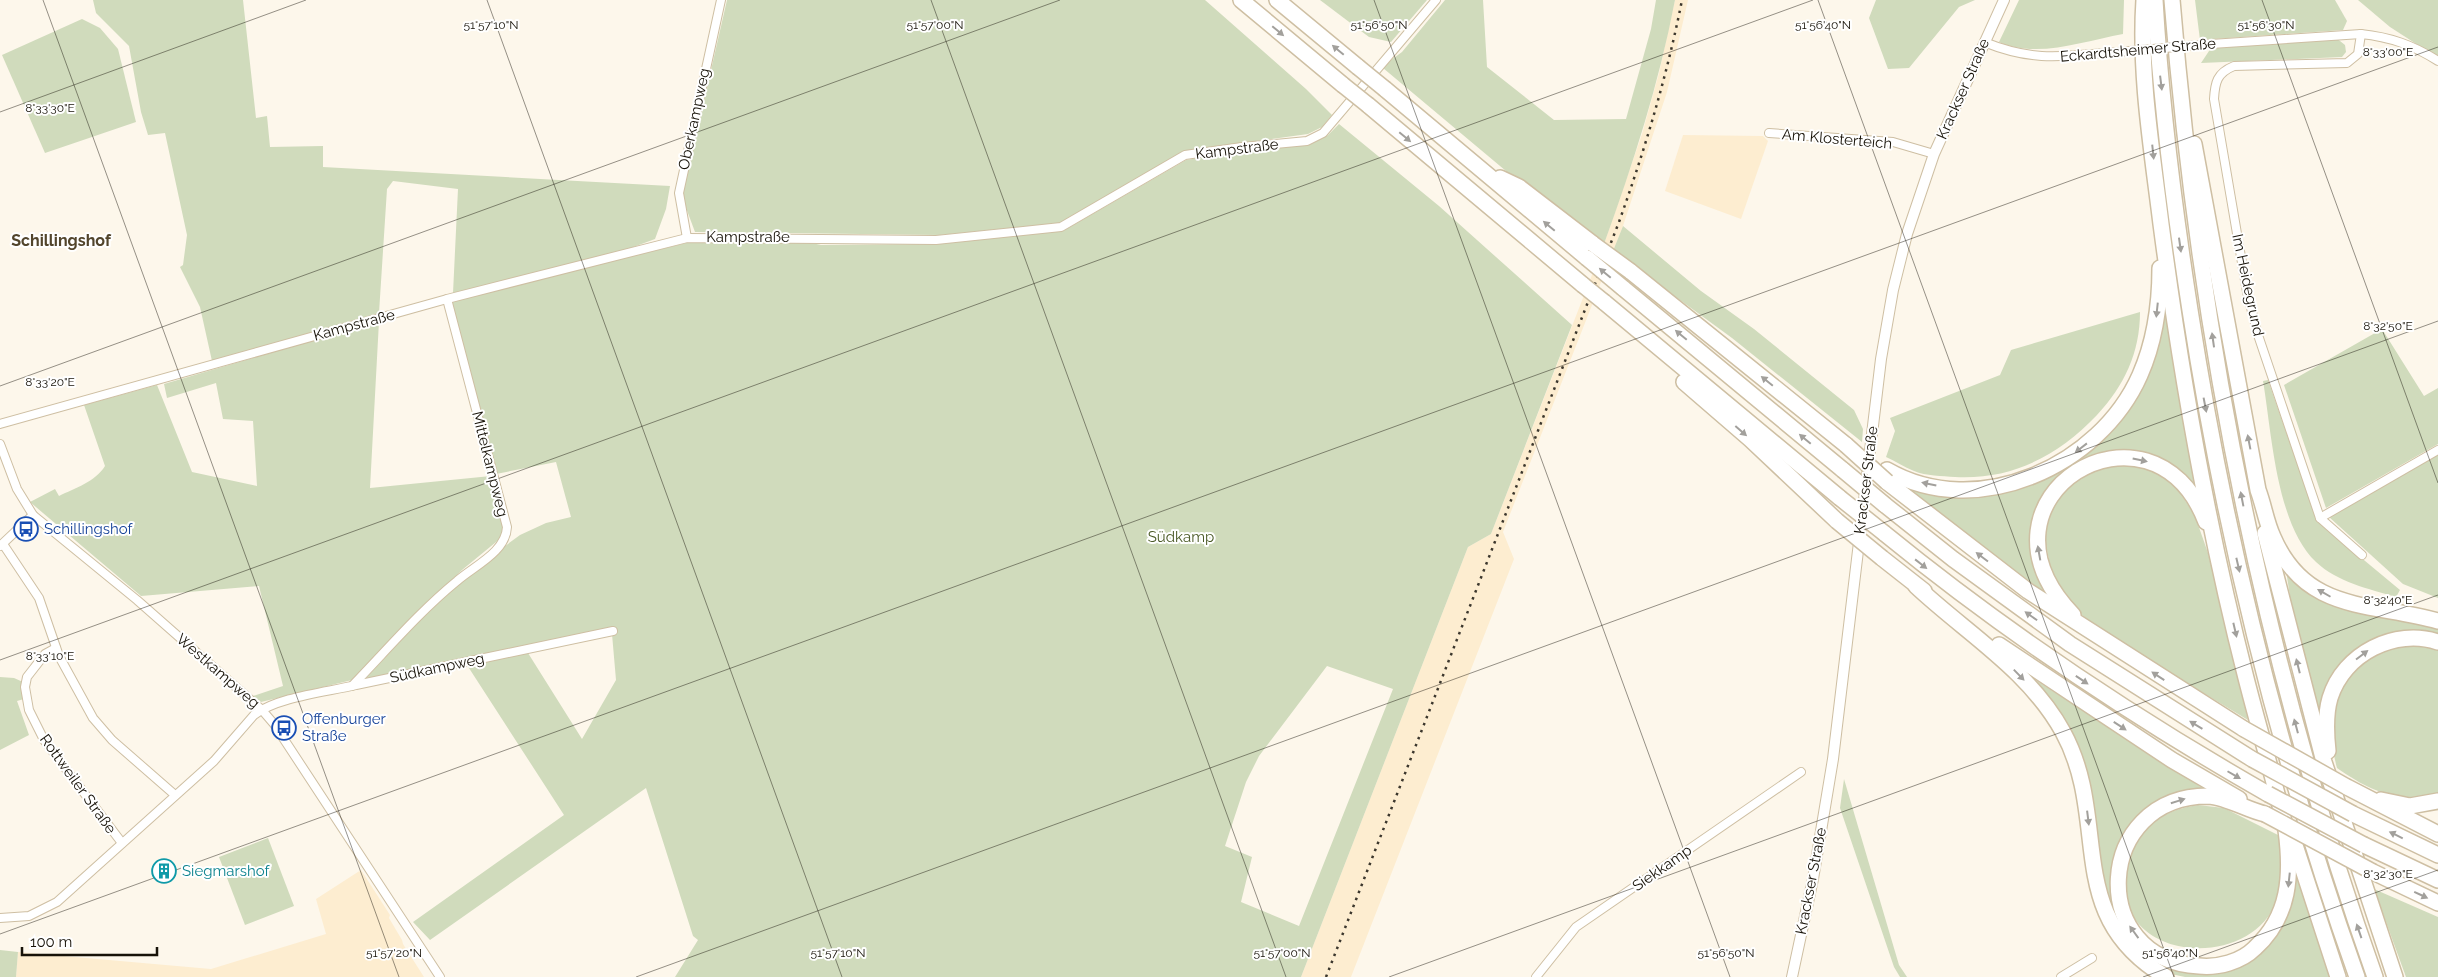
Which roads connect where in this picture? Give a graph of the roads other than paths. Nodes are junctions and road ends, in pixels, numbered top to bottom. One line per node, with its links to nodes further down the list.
1 (721, 0): 16 (street, Oberkampweg)
2 (1241, 0): 19 (highway, one-way to 19, bridge)
3 (1278, 0): 17 (highway, one-way to 3, bridge)
4 (1436, 0): 16 (street, Kampstraße)
5 (2004, 0): 11 (street, Krackser Straße)
6 (2144, 0): 15 (highway, one-way to 15)
7 (2155, 0): 58 (highway, one-way to 58)
8 (2172, 0): 10 (highway)
9 (2361, 34): 11 (street, Eckardtsheimer Straße, bridge); 12 (street, Eckardtsheimer Straße); 26 (street, Im Heidegrund)
10 (2175, 40): 24 (highway, one-way to 10); 59 (highway, one-way to 10)
11 (1984, 42): 14 (street, Krackser Straße)
12 (2438, 61)
13 (1769, 133): 14 (street, Am Klosterteich)
14 (1934, 154): 54 (street, Krackser Straße)
15 (2157, 191): 23 (highway, one-way to 23); 29 (highway)
16 (687, 238): 18 (street, Kampstraße)
17 (1590, 251): 23 (highway, one-way to 17, bridge); 44 (highway, one-way to 17, bridge)
18 (447, 299): 20 (street, Kampstraße); 36 (street, Mittelkampweg)
19 (1658, 348): 30 (highway, one-way to 30, bridge); 39 (highway, one-way to 39, bridge)
20 (0, 424)
21 (0, 444): 25 (street, Westkampweg)
22 (2438, 450): 26 (street)
23 (1887, 476): 33 (highway, one-way to 23)
24 (2258, 490): 31 (highway, one-way to 24); 44 (highway, one-way to 24)
25 (33, 515): 27 (street); 37 (street, Westkampweg)
26 (2320, 518): 28 (street)
27 (2, 545): 35 (street)
28 (2362, 555)
29 (2220, 566): 33 (highway, one-way to 29); 39 (highway, one-way to 39)
30 (1916, 586): 43 (highway, one-way to 43); 56 (highway, one-way to 56)
31 (2438, 621)
32 (613, 631): 36 (street, Südkampweg)
33 (2094, 635): 41 (highway, one-way to 33, bridge)
34 (2438, 642): 44 (highway, one-way to 34)
35 (56, 648): 40 (street); 46 (street, Rottweiler Straße)
36 (352, 686): 37 (street, Südkampweg)
37 (262, 710): 40 (street); 52 (street, Westkampweg)
38 (1800, 772): 53 (street, Siekkamp)
39 (2271, 787): 43 (highway, one-way to 43); 48 (highway, bridge); 57 (highway)
40 (175, 796): 46 (street)
41 (2362, 796): 42 (highway); 45 (highway)
42 (2438, 801)
43 (2265, 814): 49 (highway, one-way to 49, bridge)
44 (2347, 814): 47 (highway, one-way to 44); 60 (highway)
45 (2438, 834)
46 (122, 843): 50 (street)
47 (2438, 855)
48 (2438, 880)
49 (2438, 903)
50 (0, 918)
51 (2092, 958): 55 (street)
52 (440, 977)
53 (1536, 977)
54 (1792, 977)
55 (2061, 977)
56 (2166, 977)
57 (2338, 977)
58 (2357, 977)
59 (2375, 977)
60 (2395, 977)

